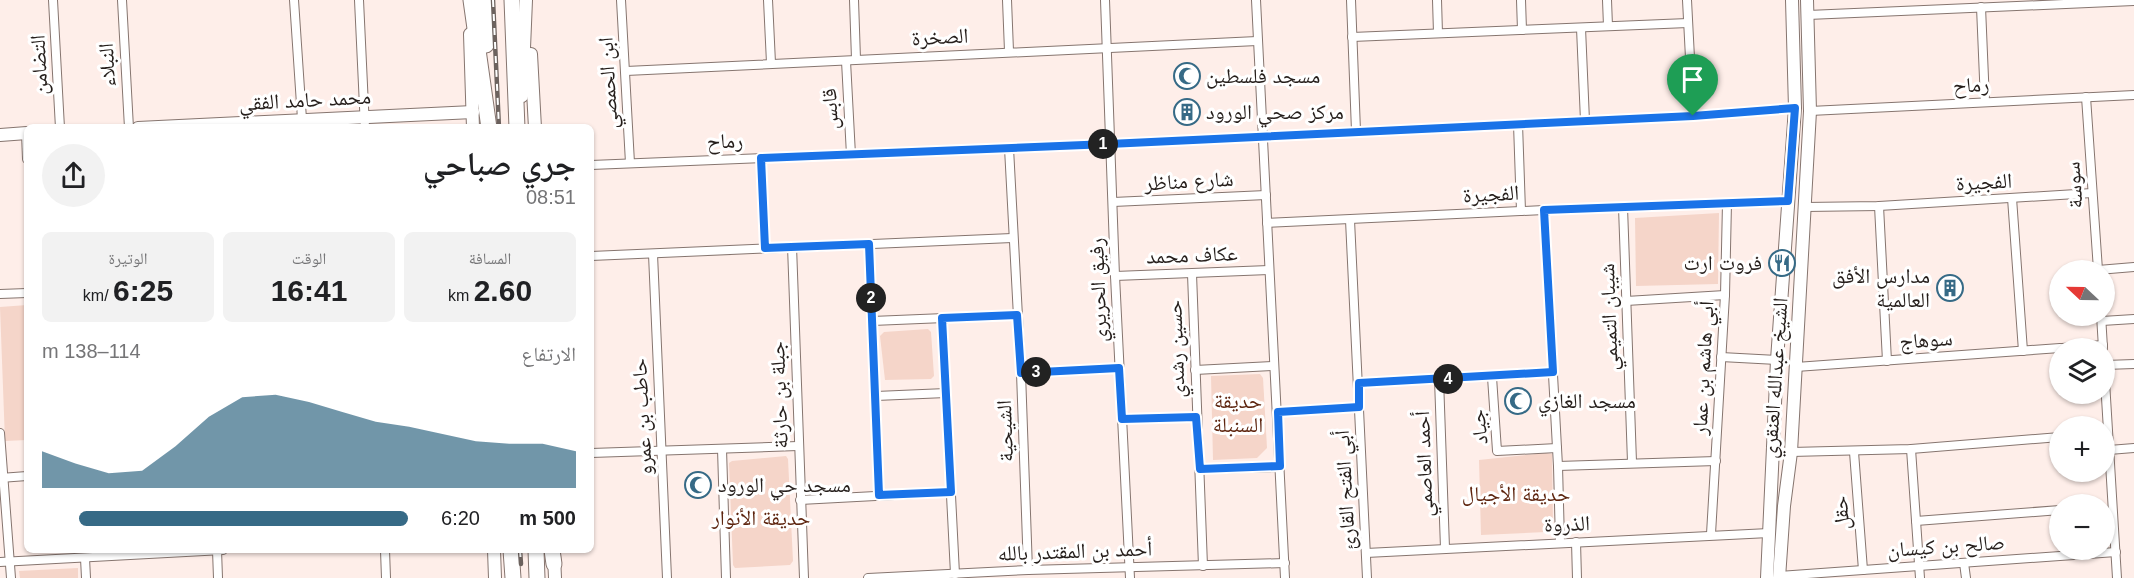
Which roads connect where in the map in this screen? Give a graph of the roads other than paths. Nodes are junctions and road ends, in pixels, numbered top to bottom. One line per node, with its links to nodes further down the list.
1 (53, 0): 51 (street, التضامن)
2 (122, 0): 52 (street, النبلاء)
3 (294, 0): 48 (street)
4 (359, 0): 50 (street)
5 (470, 0): 46 (street); 55 (highway)
6 (484, 0): 56 (highway)
7 (512, 0): 57 (highway)
8 (527, 0): 58 (street); 59 (street)
9 (621, 0): 40 (street, ابن الحمصي)
10 (768, 0): 39 (street)
11 (854, 0): 38 (street, قابس)
12 (1007, 0): 37 (street)
13 (1105, 0): 36 (street, رفيق الحريري)
14 (1256, 0): 35 (street)
15 (1351, 0): 34 (street)
16 (1437, 0): 33 (street)
17 (1521, 0): 32 (street)
18 (1607, 0): 30 (street)
19 (1687, 0): 29 (street)
20 (1792, 0): 44 (street, الشيخ عبدالله العنقري)
21 (1807, 0): 28 (street, الشيخ عبدالله العنقري)
22 (1908, 0): 27 (street)
23 (2092, 1): 24 (street); 25 (street)
24 (2134, 1)
25 (2014, 3): 26 (street)
26 (1981, 7): 27 (street); 43 (street)
27 (1908, 10): 28 (street)
28 (1808, 15): 45 (street, الشيخ عبدالله العنقري)
29 (1688, 23): 30 (street); 47 (street)
30 (1608, 26): 31 (street)
31 (1581, 28): 32 (street); 49 (street)
32 (1522, 30): 33 (street)
33 (1438, 33): 34 (street)
34 (1352, 37): 61 (street)
35 (1257, 41): 36 (street, الصخرة); 64 (street)
36 (1107, 48): 37 (street, الصخرة); 65 (street, رفيق الحريري)
37 (1009, 51): 38 (street, الصخرة)
38 (851, 60): 39 (street, الصخرة); 67 (street, قابس)
39 (771, 63): 40 (street, الصخرة)
40 (626, 71): 69 (street, ابن الحمصي)
41 (2134, 95): 42 (street, رماح)
42 (2086, 97): 43 (street, رماح); 71 (street, سوسة)
43 (1985, 102): 45 (street, رماح)
44 (1795, 108): 47 (street, رماح); 74 (street, الشيخ عبدالله العنقري)
45 (1810, 111): 79 (street, الشيخ عبدالله العنقري)
46 (473, 112): 50 (street, محمد حامد الفقي); 54 (street)
47 (1693, 116): 49 (street, رماح)
48 (302, 119): 50 (street, محمد حامد الفقي); 53 (street, محمد حامد الفقي)
49 (1585, 120): 60 (street, رماح)
50 (365, 122)
51 (60, 124)
52 (129, 124)
53 (284, 124)
54 (473, 124)
55 (489, 124)
56 (490, 124)
57 (518, 124)
58 (518, 124)
59 (535, 124)
60 (1518, 124): 61 (street, رماح); 81 (street)
61 (1356, 131): 64 (street, رماح)
62 (24, 133): 63 (street)
63 (0, 135)
64 (1262, 136): 65 (street, رماح); 72 (street)
65 (1109, 144): 66 (street, رماح); 75 (street, رفيق الحريري)
66 (1009, 148): 67 (street, رماح); 84 (street, الشيحية)
67 (851, 155): 68 (street, رماح)
68 (761, 158): 69 (street, رماح); 87 (street)
69 (630, 163): 70 (street, رماح)
70 (594, 165)
71 (2092, 193): 73 (street, الفجيرة); 90 (street, سوسة)
72 (1266, 195): 75 (street, شارع مناظر); 83 (street)
73 (2012, 198): 77 (street, الفجيرة); 106 (street)
74 (1788, 201): 76 (street, الفجيرة); 108 (street, الشيخ عبدالله العنقري)
75 (1113, 202): 95 (street, رفيق الحريري)
76 (1727, 203): 78 (street, الفجيرة); 98 (street, أبي هاشم بن عمار)
77 (1879, 206): 79 (street, الفجيرة); 109 (street)
78 (1623, 207): 80 (street, الفجيرة); 99 (street, شيبان التميمي)
79 (1805, 207): 113 (street, الشيخ عبدالله العنقري)
80 (1544, 210): 81 (street, الفجيرة); 116 (street)
81 (1521, 211): 82 (street, الفجيرة)
82 (1350, 220): 83 (street, الفجيرة); 120 (street, أبي الفتح القارئ)
83 (1267, 223): 93 (street)
84 (1012, 238): 85 (street); 100 (street, الشيحية)
85 (869, 244): 86 (street); 104 (street)
86 (792, 246): 87 (street); 129 (street, جبلة بن حارثة)
87 (765, 248): 88 (street)
88 (652, 254): 89 (street); 136 (street, حاطب بن عمرو)
89 (594, 256)
90 (2097, 260)
91 (2134, 267): 92 (street)
92 (2115, 269)
93 (1269, 270): 94 (street, عكاف محمد); 112 (street)
94 (1192, 274): 95 (street, عكاف محمد); 115 (street, حسين رشدي)
95 (1115, 276): 114 (street, رفيق الحريري)
96 (24, 292): 97 (street)
97 (0, 294)
98 (1725, 296): 99 (street); 107 (street, أبي هاشم بن عمار)
99 (1626, 301): 141 (street, شيبان التميمي)
100 (1017, 315): 101 (street); 117 (street, الشيحية)
101 (942, 318): 104 (street); 121 (street)
102 (2115, 318): 103 (street)
103 (2134, 319)
104 (872, 321): 122 (street)
105 (2049, 349): 106 (street, سوهاج)
106 (2023, 351): 109 (street, سوهاج)
107 (1721, 357): 108 (street); 140 (street, أبي هاشم بن عمار)
108 (1777, 360): 148 (street, الشيخ عبدالله العنقري)
109 (1887, 361): 113 (street, سوهاج)
110 (2134, 364): 111 (street)
111 (2115, 365)
112 (1274, 366): 115 (street); 124 (street)
113 (1796, 367): 137 (street, الشيخ عبدالله العنقري)
114 (1119, 368): 117 (street); 126 (street, رفيق الحريري)
115 (1195, 369): 125 (street, حسين رشدي)
116 (1553, 372): 118 (street); 130 (street)
117 (1021, 373): 175 (street, الشيحية)
118 (1492, 377): 119 (street); 130 (street, جياد)
119 (1438, 379): 120 (street); 159 (street, أحمد العاصمي)
120 (1359, 383): 123 (street, أبي الفتح القارئ)
121 (946, 393): 122 (street); 149 (street)
122 (876, 396): 150 (street)
123 (1359, 407): 124 (street); 167 (street, أبي الفتح القارئ)
124 (1278, 412): 142 (street)
125 (1196, 417): 126 (street); 144 (street, حسين رشدي)
126 (1122, 419): 174 (street, رفيق الحريري)
127 (0, 433): 134 (street)
128 (2049, 438): 133 (street)
129 (798, 446): 132 (street); 151 (street, جبلة بن حارثة)
130 (1557, 448): 143 (street)
131 (2134, 448): 135 (street)
132 (722, 449): 136 (street); 188 (street)
133 (1911, 449): 138 (street); 153 (street)
134 (1, 450): 146 (street)
135 (2115, 450)
136 (661, 451): 139 (street); 187 (street, حاطب بن عمرو)
137 (1791, 452): 138 (street); 147 (street, الشيخ عبدالله العنقري)
138 (1854, 452): 176 (street, حقل)
139 (594, 453)
140 (1716, 461): 141 (street); 155 (street, أبي هاشم بن عمار)
141 (1632, 462): 143 (street)
142 (1280, 466): 144 (street); 170 (street)
143 (1558, 466): 156 (street)
144 (1200, 469): 172 (street, حسين رشدي)
145 (24, 476): 146 (street)
146 (2, 478): 169 (street)
147 (1786, 487): 148 (street); 154 (street, الشيخ عبدالله العنقري)
148 (1771, 489): 154 (street, الشيخ عبدالله العنقري)
149 (951, 492): 150 (street); 177 (street)
150 (879, 495): 151 (street)
151 (800, 500): 189 (street, جبلة بن حارثة)
152 (2049, 511): 153 (street)
153 (1916, 520): 173 (street)
154 (1773, 529): 155 (street, الذروة); 179 (street, الشيخ عبدالله العنقري)
155 (1711, 534): 157 (street, الذروة)
156 (1560, 542): 157 (street, الذروة); 159 (street, الذروة)
157 (1576, 542): 194 (street)
158 (2115, 546): 160 (street)
159 (1445, 548): 167 (street, الذروة)
160 (2116, 552): 171 (street, صالح بن كيسان); 197 (street)
161 (179, 553): 168 (street)
162 (217, 553): 182 (street)
163 (386, 553): 183 (street)
164 (494, 553): 184 (street)
165 (511, 553): 185 (highway)
166 (536, 553): 186 (highway)
167 (1366, 553): 193 (street, أبي الفتح القارئ)
168 (85, 558): 169 (street); 181 (street)
169 (5, 562): 180 (street)
170 (1285, 563): 172 (street, أحمد بن المقتدر بالله); 192 (street)
171 (1964, 563): 173 (street, صالح بن كيسان); 196 (street)
172 (1203, 566): 174 (street, أحمد بن المقتدر بالله)
173 (1920, 566): 176 (street, صالح بن كيسان); 195 (street)
174 (1130, 567): 175 (street, أحمد بن المقتدر بالله); 191 (street, رفيق الحريري)
175 (1028, 570): 177 (street, أحمد بن المقتدر بالله)
176 (1863, 570): 179 (street, صالح بن كيسان)
177 (955, 574): 178 (street, أحمد بن المقتدر بالله)
178 (912, 577): 190 (street, أحمد بن المقتدر بالله)
179 (1775, 577)
180 (11, 578)
181 (86, 578)
182 (218, 578)
183 (386, 578)
184 (495, 578)
185 (513, 578)
186 (537, 578)
187 (667, 578)
188 (726, 578)
189 (804, 578)
190 (868, 578)
191 (1130, 578)
192 (1286, 578)
193 (1367, 578)
194 (1577, 578)
195 (1920, 578)
196 (1965, 578)
197 (2117, 578)

